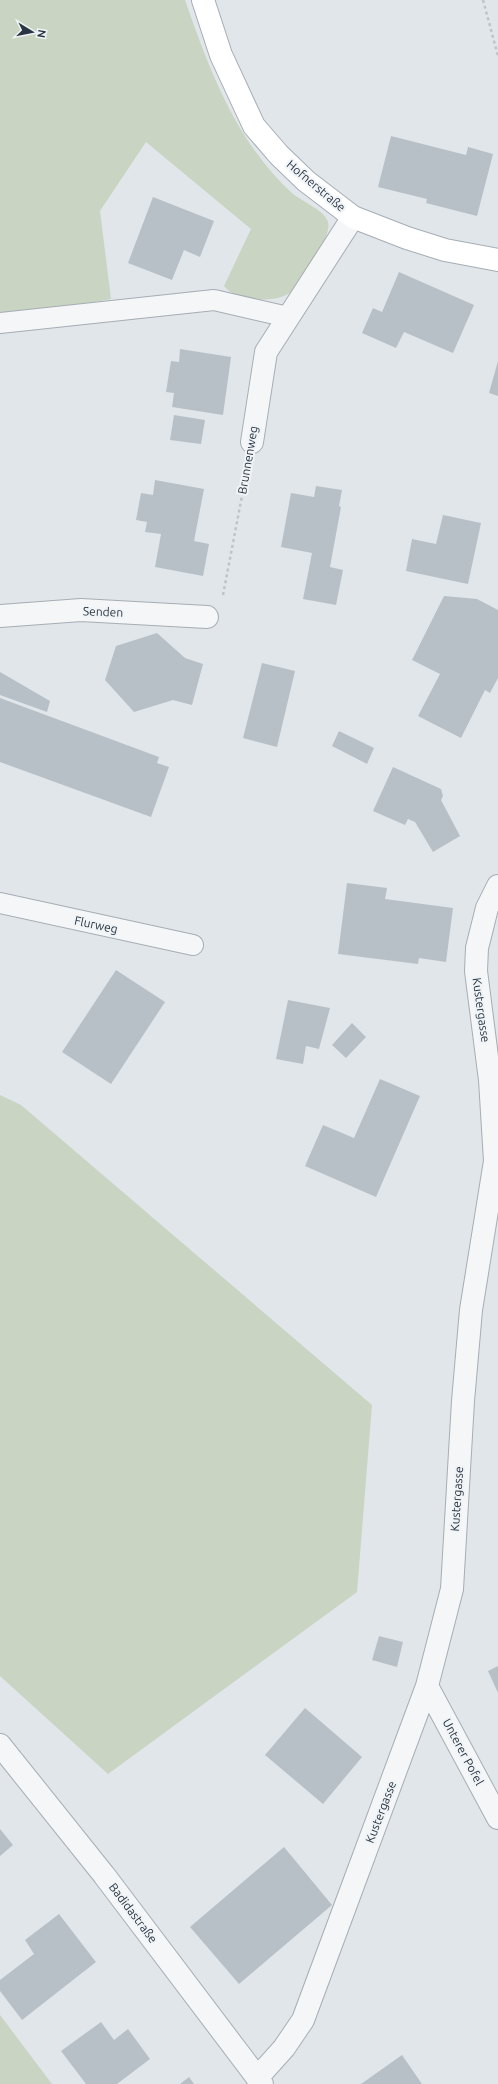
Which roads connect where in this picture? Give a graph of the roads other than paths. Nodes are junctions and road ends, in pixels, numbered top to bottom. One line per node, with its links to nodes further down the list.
1 (203, 0): 2 (main road, Hofnerstraße)
2 (353, 216): 3 (main road, Hofnerstraße); 4 (street, Brunnenweg)
3 (498, 260)
4 (288, 317): 5 (lane); 6 (street, Brunnenweg)
5 (0, 323)
6 (252, 442)
7 (0, 616): 8 (street, Senden)
8 (207, 617)
9 (498, 886): 12 (street, Kustergasse)
10 (0, 903): 11 (lane, Flurweg)
11 (193, 945)
12 (428, 1686): 14 (street, Unterer Pofel); 15 (street, Kustergasse)
13 (0, 1745): 15 (street, Badidastraße)
14 (498, 1818)
15 (260, 2081)

